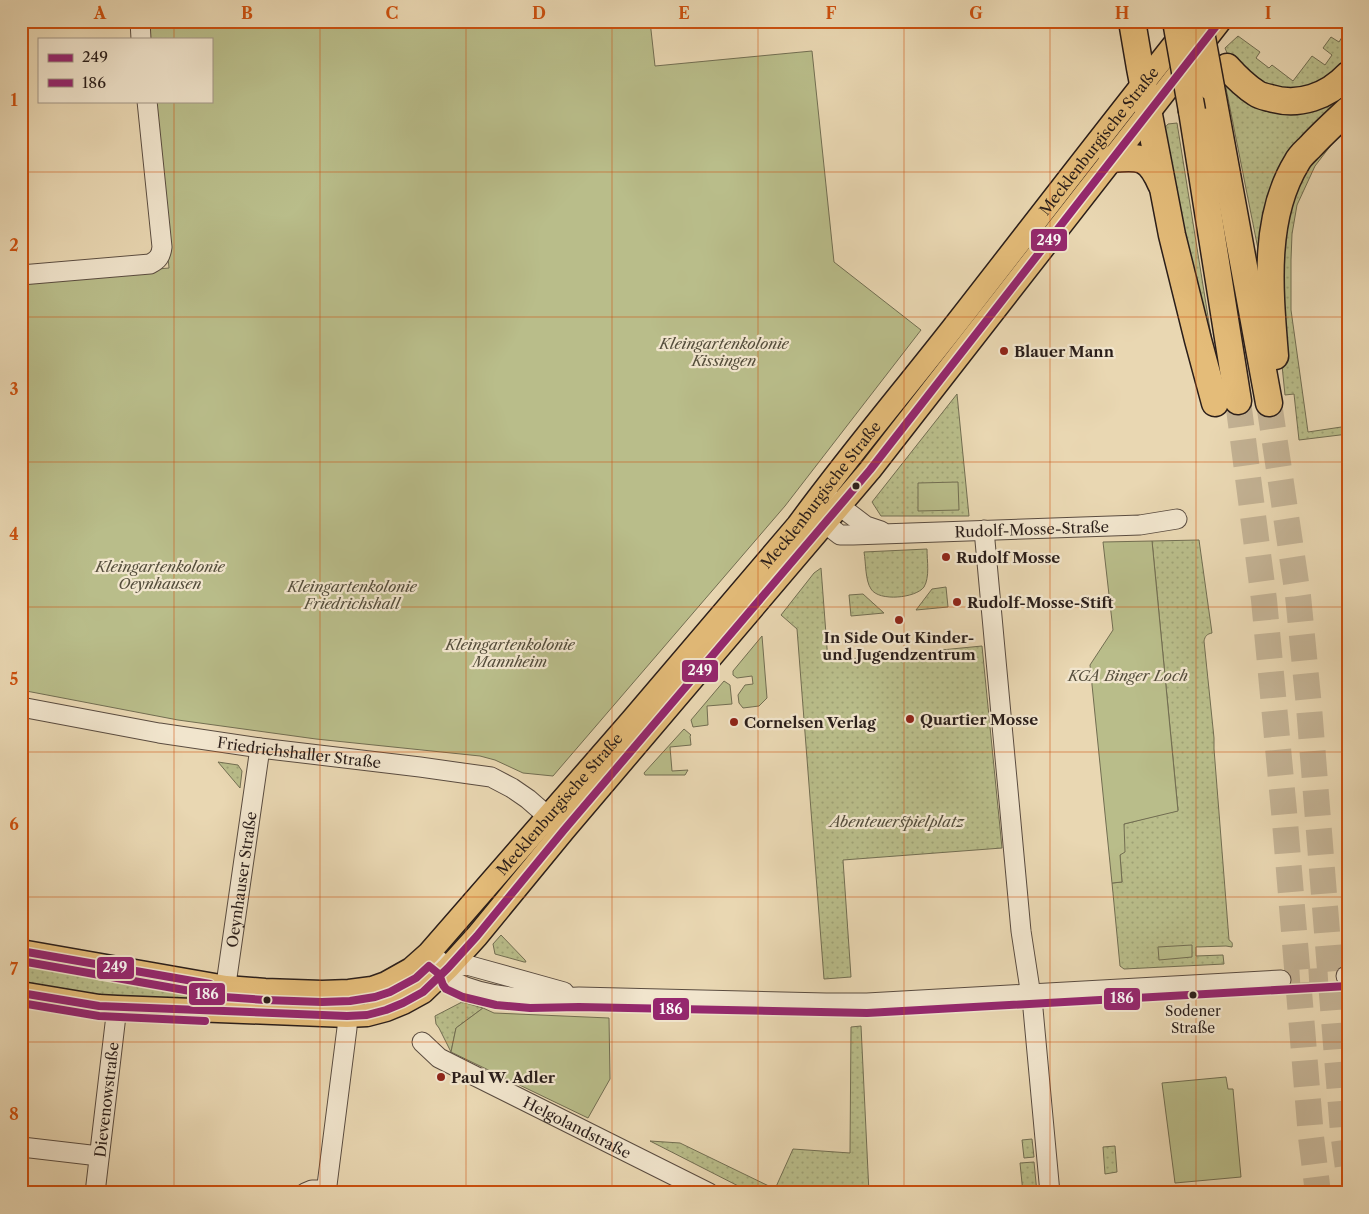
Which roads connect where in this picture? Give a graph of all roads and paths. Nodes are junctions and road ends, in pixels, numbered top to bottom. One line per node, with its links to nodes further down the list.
1 (140, 21): 8 (street)
2 (1132, 21): 10 (highway)
3 (1176, 21): 14 (highway, bridge)
4 (1192, 21): 10 (main road, Mecklenburgische Straße)
5 (1199, 21): 12 (highway, bridge)
6 (1205, 21): 9 (highway)
7 (1220, 21): 10 (main road, Mecklenburgische Straße)
8 (141, 38)
9 (1348, 75)
10 (1151, 97): 13 (main road, Mecklenburgische Straße); 14 (highway); 16 (main road, Mecklenburgische Straße)
11 (147, 102): 15 (street)
12 (1348, 110)
13 (1112, 159): 14 (highway); 17 (main road, Mecklenburgische Straße)
14 (1162, 185)
15 (21, 275)
16 (822, 492): 17 (street, Rudolf-Mosse-Straße); 18 (main road, Mecklenburgische Straße)
17 (839, 506): 18 (main road, Mecklenburgische Straße); 21 (street, Rudolf-Mosse-Straße)
18 (816, 517): 21 (street, Rudolf-Mosse-Straße); 24 (main road, Mecklenburgische Straße)
19 (1176, 519): 20 (street, Rudolf-Mosse-Straße)
20 (984, 530): 21 (street, Rudolf-Mosse-Straße); 32 (street)
21 (887, 533)
22 (21, 707): 23 (street, Friedrichshaller Straße)
23 (260, 748): 24 (street, Friedrichshaller Straße); 29 (street, Oeynhauser Straße)
24 (556, 824): 26 (main road, Mecklenburgische Straße); 27 (main road, Mecklenburgische Straße)
25 (21, 951): 29 (main road, Mecklenburgische Straße)
26 (429, 953): 27 (street); 30 (main road, Mecklenburgische Straße)
27 (448, 968): 32 (street); 35 (main road, Mecklenburgische Straße)
28 (1280, 980): 32 (street)
29 (226, 987): 30 (main road, Mecklenburgische Straße); 34 (street, Oeynhauser Straße)
30 (348, 991): 35 (street)
31 (21, 993): 33 (main road, Mecklenburgische Straße)
32 (1031, 993): 43 (street)
33 (117, 1007): 34 (main road, Mecklenburgische Straße); 38 (street, Dievenowstraße)
34 (222, 1012): 35 (main road, Mecklenburgische Straße)
35 (347, 1016): 39 (street)
36 (422, 1042): 42 (street, Helgolandstraße)
37 (22, 1147): 38 (street)
38 (99, 1156): 40 (street, Dievenowstraße)
39 (327, 1191): 41 (street)
40 (94, 1193)
41 (305, 1193)
42 (709, 1193)
43 (1050, 1193)

